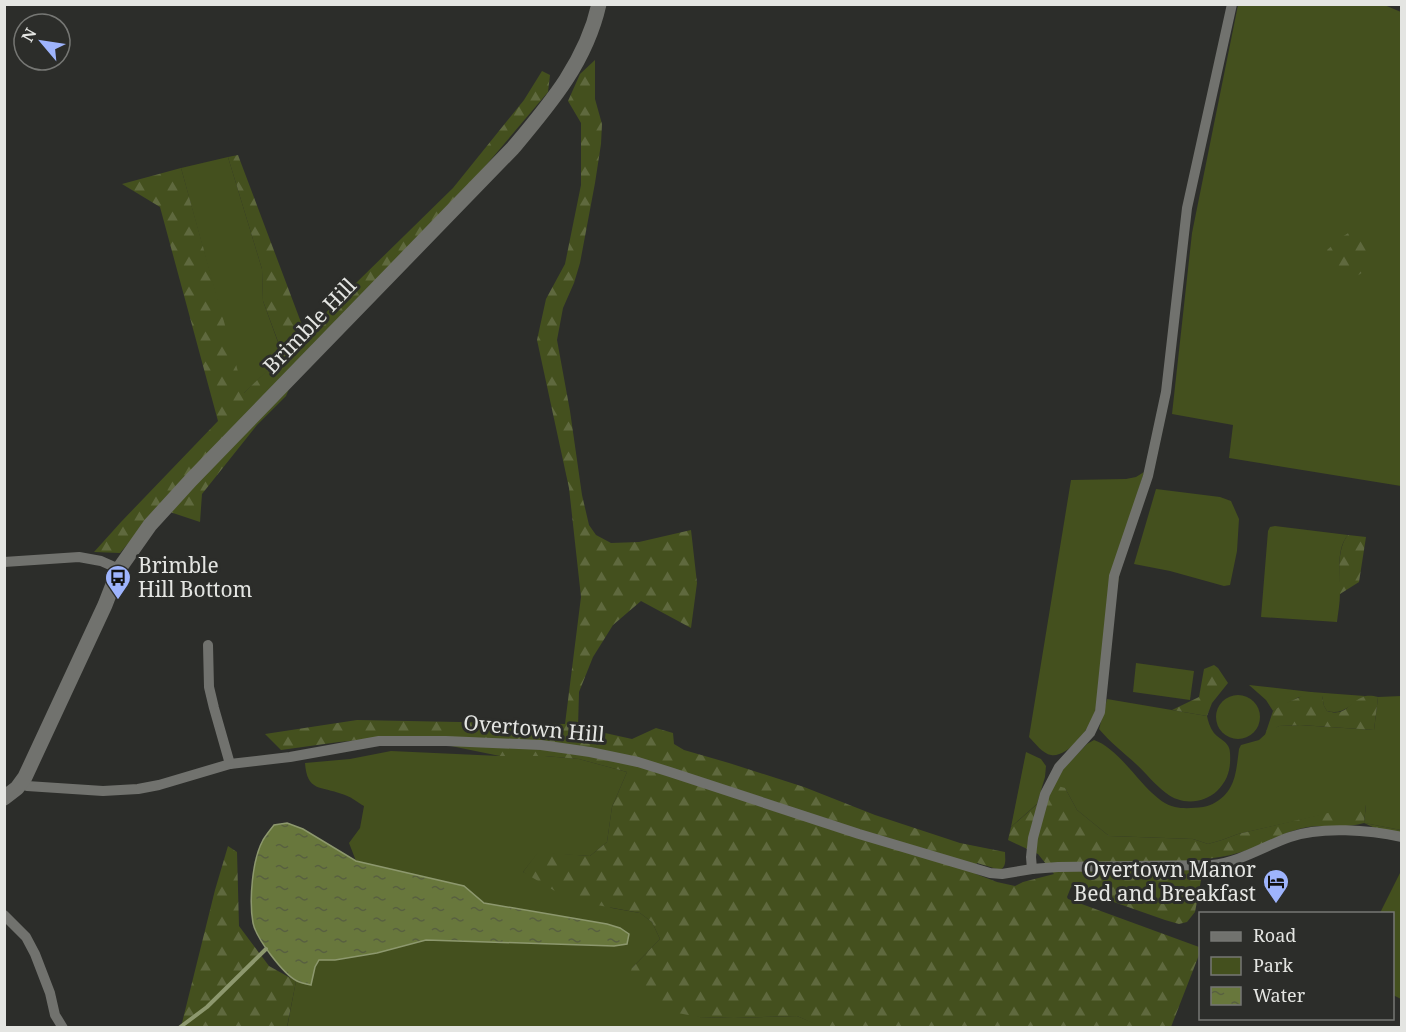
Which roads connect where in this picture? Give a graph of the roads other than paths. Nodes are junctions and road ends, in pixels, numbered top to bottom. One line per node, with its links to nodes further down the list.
1 (599, 4): 4 (main road, Brimble Hill)
2 (1232, 4): 10 (street)
3 (4, 562): 4 (street)
4 (119, 569): 7 (main road, Brimble Hill)
5 (208, 645): 6 (street)
6 (230, 764): 7 (street, Overtown Hill); 10 (street, Overtown Hill)
7 (21, 783): 8 (main road)
8 (4, 798)
9 (1401, 837): 10 (street, Overtown Hill)
10 (1032, 869)
11 (4, 915): 12 (street)
12 (63, 1028)

